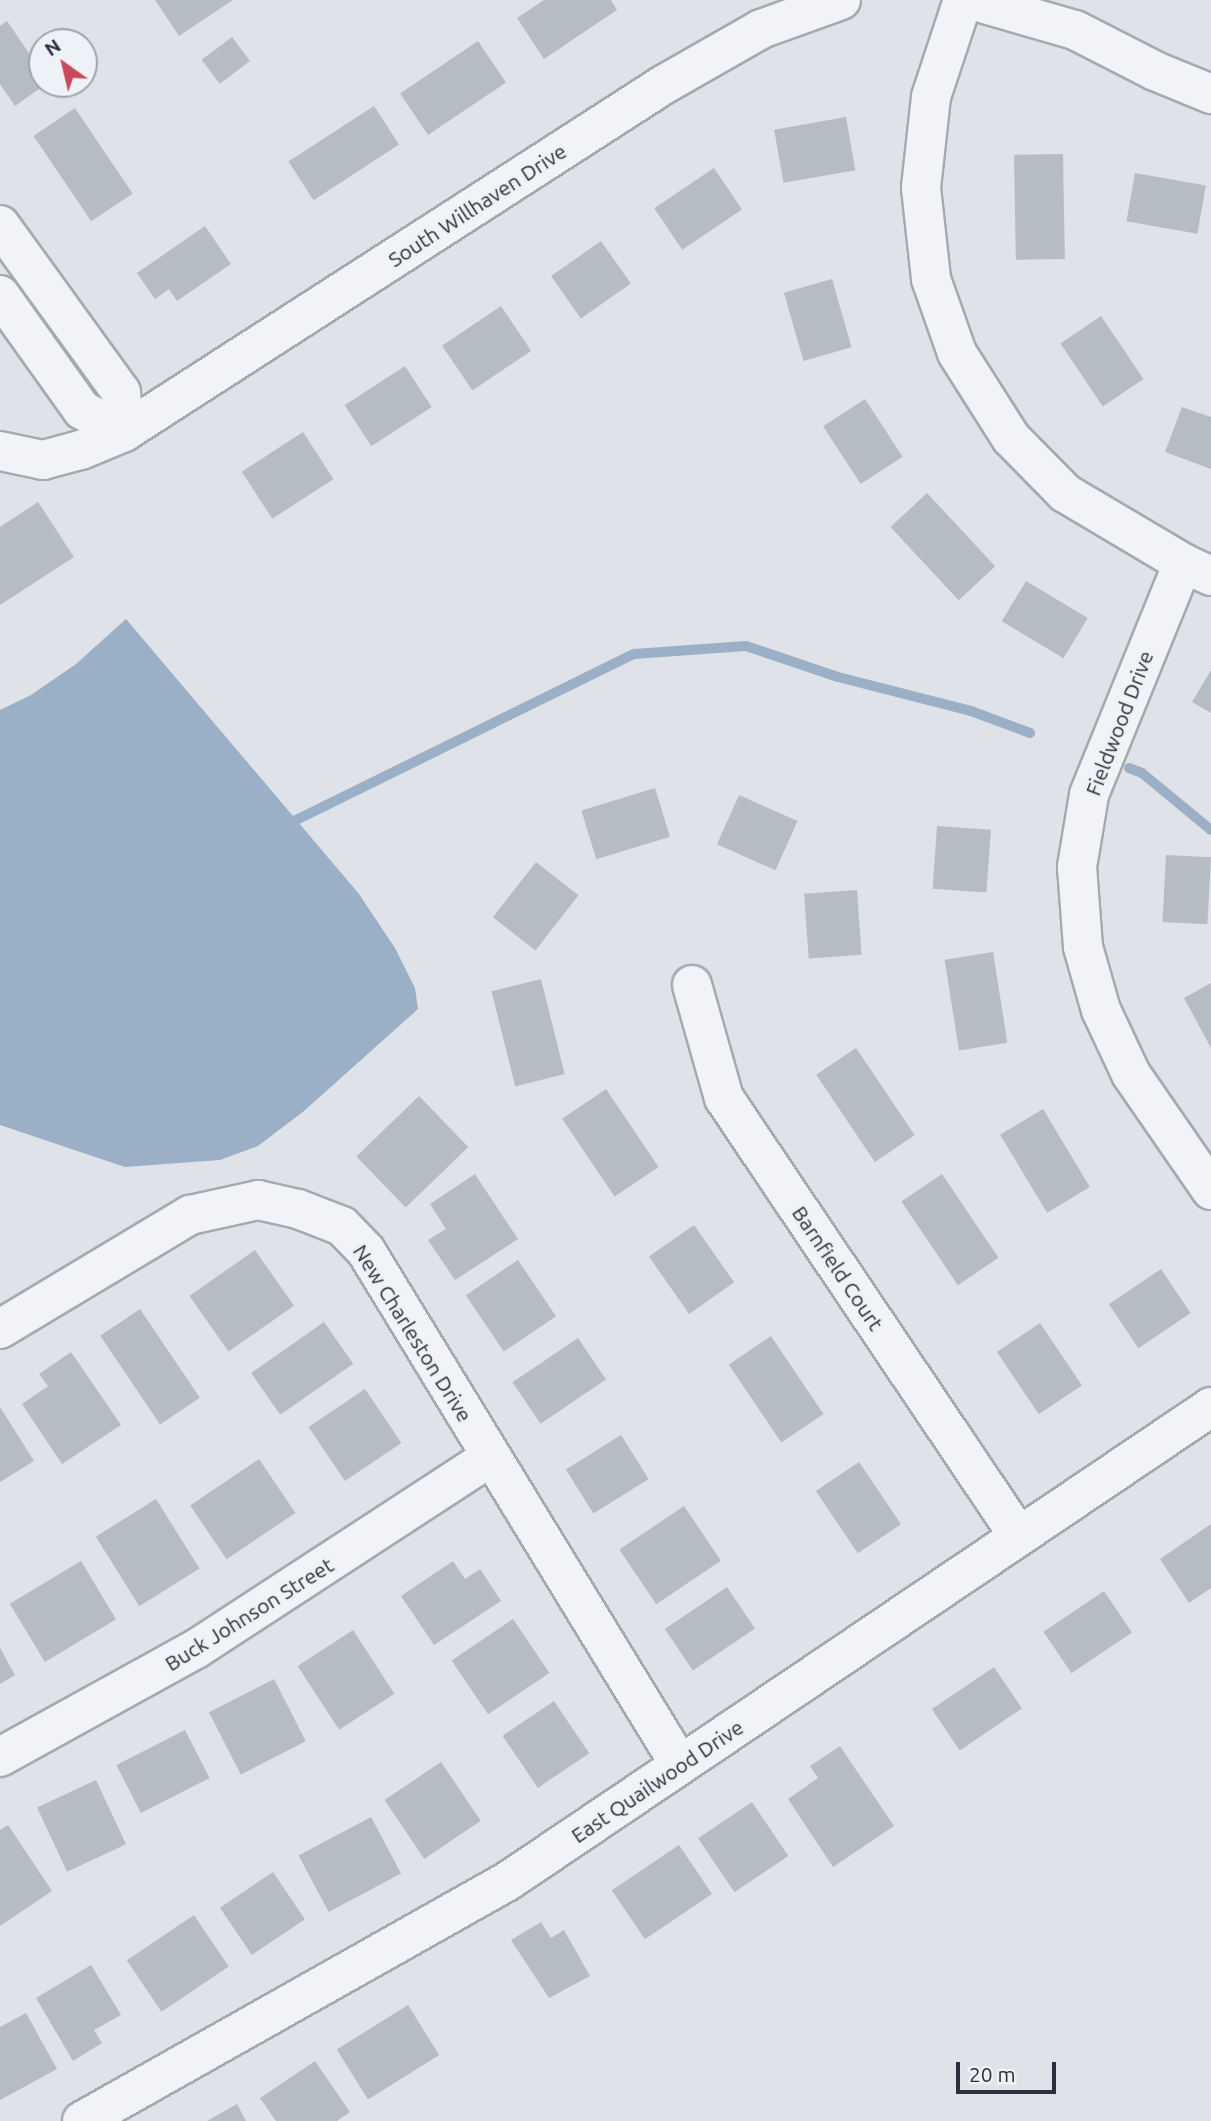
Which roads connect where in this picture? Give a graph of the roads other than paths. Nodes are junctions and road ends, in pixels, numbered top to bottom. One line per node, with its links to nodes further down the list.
1 (841, 0): 7 (street, South Willhaven Drive)
2 (963, 0): 9 (street)
3 (971, 0): 4 (street)
4 (1211, 94)
5 (0, 225): 7 (street)
6 (0, 295): 7 (street)
7 (124, 432): 8 (street, South Willhaven Drive)
8 (0, 450)
9 (1197, 569): 11 (street, Fieldwood Drive)
10 (692, 985): 15 (street, Barnfield Court)
11 (1211, 1191)
12 (0, 1329): 14 (street, New Charleston Drive)
13 (1211, 1407): 15 (street, East Quailwood Drive)
14 (490, 1457): 16 (street, Buck Johnson Street); 17 (street, New Charleston Drive)
15 (1018, 1535): 17 (street, East Quailwood Drive)
16 (0, 1757)
17 (680, 1765): 18 (street, East Quailwood Drive)
18 (82, 2121)

